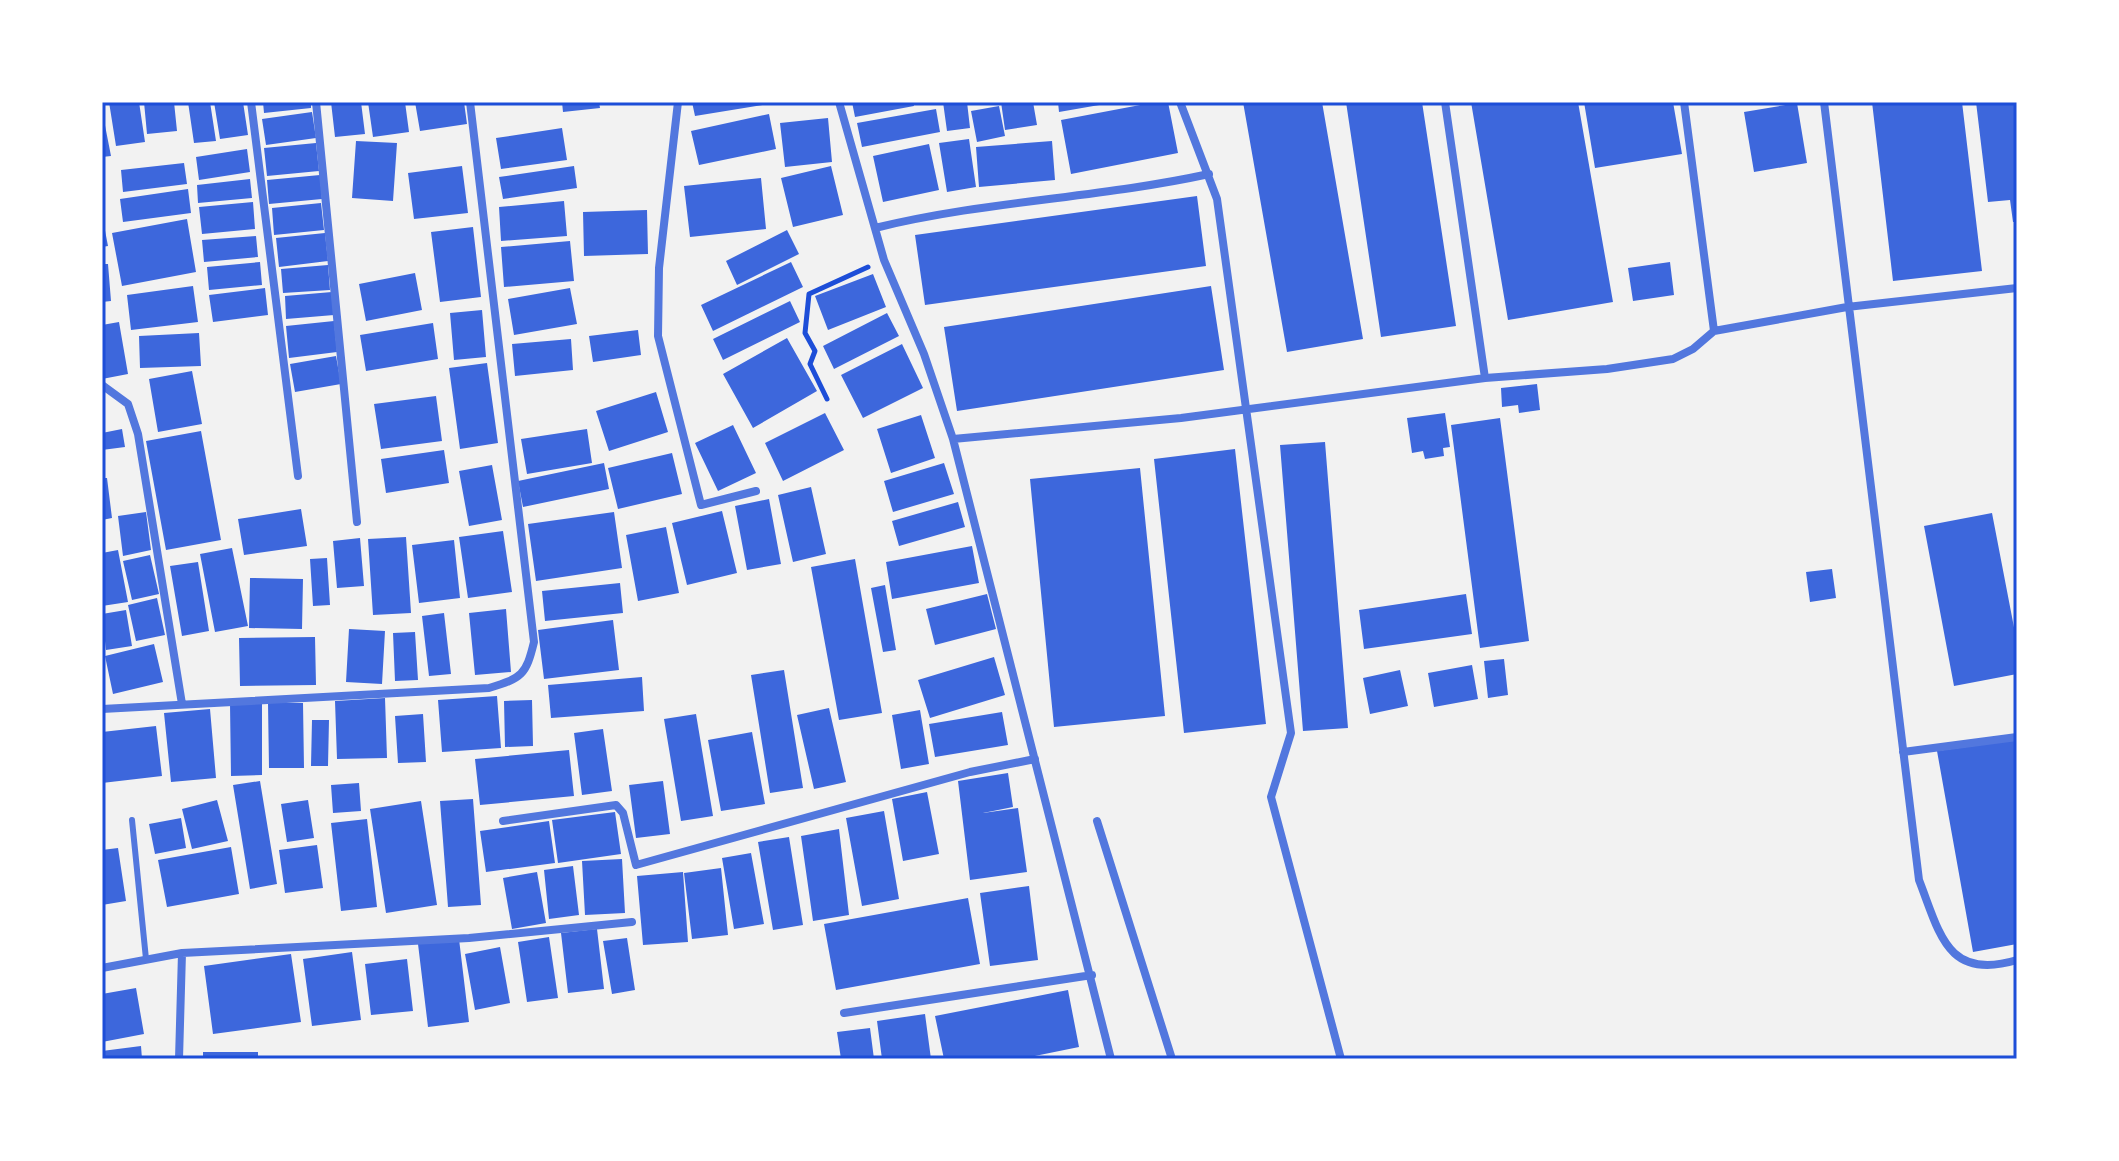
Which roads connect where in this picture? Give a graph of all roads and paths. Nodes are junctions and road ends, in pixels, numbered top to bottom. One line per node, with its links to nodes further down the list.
1 (251, 102): 21 (street)
2 (316, 102): 23 (street)
3 (470, 102): 24 (street)
4 (678, 102): 22 (street)
5 (839, 102): 11 (street)
6 (1180, 102): 10 (street)
7 (1445, 102): 16 (street)
8 (1684, 102): 15 (street)
9 (1824, 102): 14 (street)
10 (1209, 174): 11 (street); 19 (street)
11 (875, 228): 12 (street)
12 (884, 260): 18 (path); 20 (street)
13 (2017, 288): 14 (street)
14 (1847, 307): 15 (street); 27 (street)
15 (1714, 331): 16 (street)
16 (1485, 378): 19 (street)
17 (102, 385): 24 (street)
18 (827, 399)
19 (1248, 409): 20 (street); 42 (street)
20 (953, 439): 28 (street)
21 (298, 476)
22 (756, 491)
23 (357, 522)
24 (182, 704): 25 (street)
25 (102, 709)
26 (2017, 737): 27 (street)
27 (1903, 752): 35 (street)
28 (1035, 759): 30 (street); 37 (street)
29 (132, 820): 34 (lane)
30 (503, 821)
31 (1097, 821): 41 (street)
32 (632, 922): 33 (street)
33 (182, 953): 34 (street); 39 (street)
34 (146, 959): 36 (street)
35 (2017, 960)
36 (102, 968)
37 (1092, 975): 38 (street); 40 (street)
38 (844, 1013)
39 (179, 1059)
40 (1111, 1059)
41 (1172, 1059)
42 (1341, 1059)

